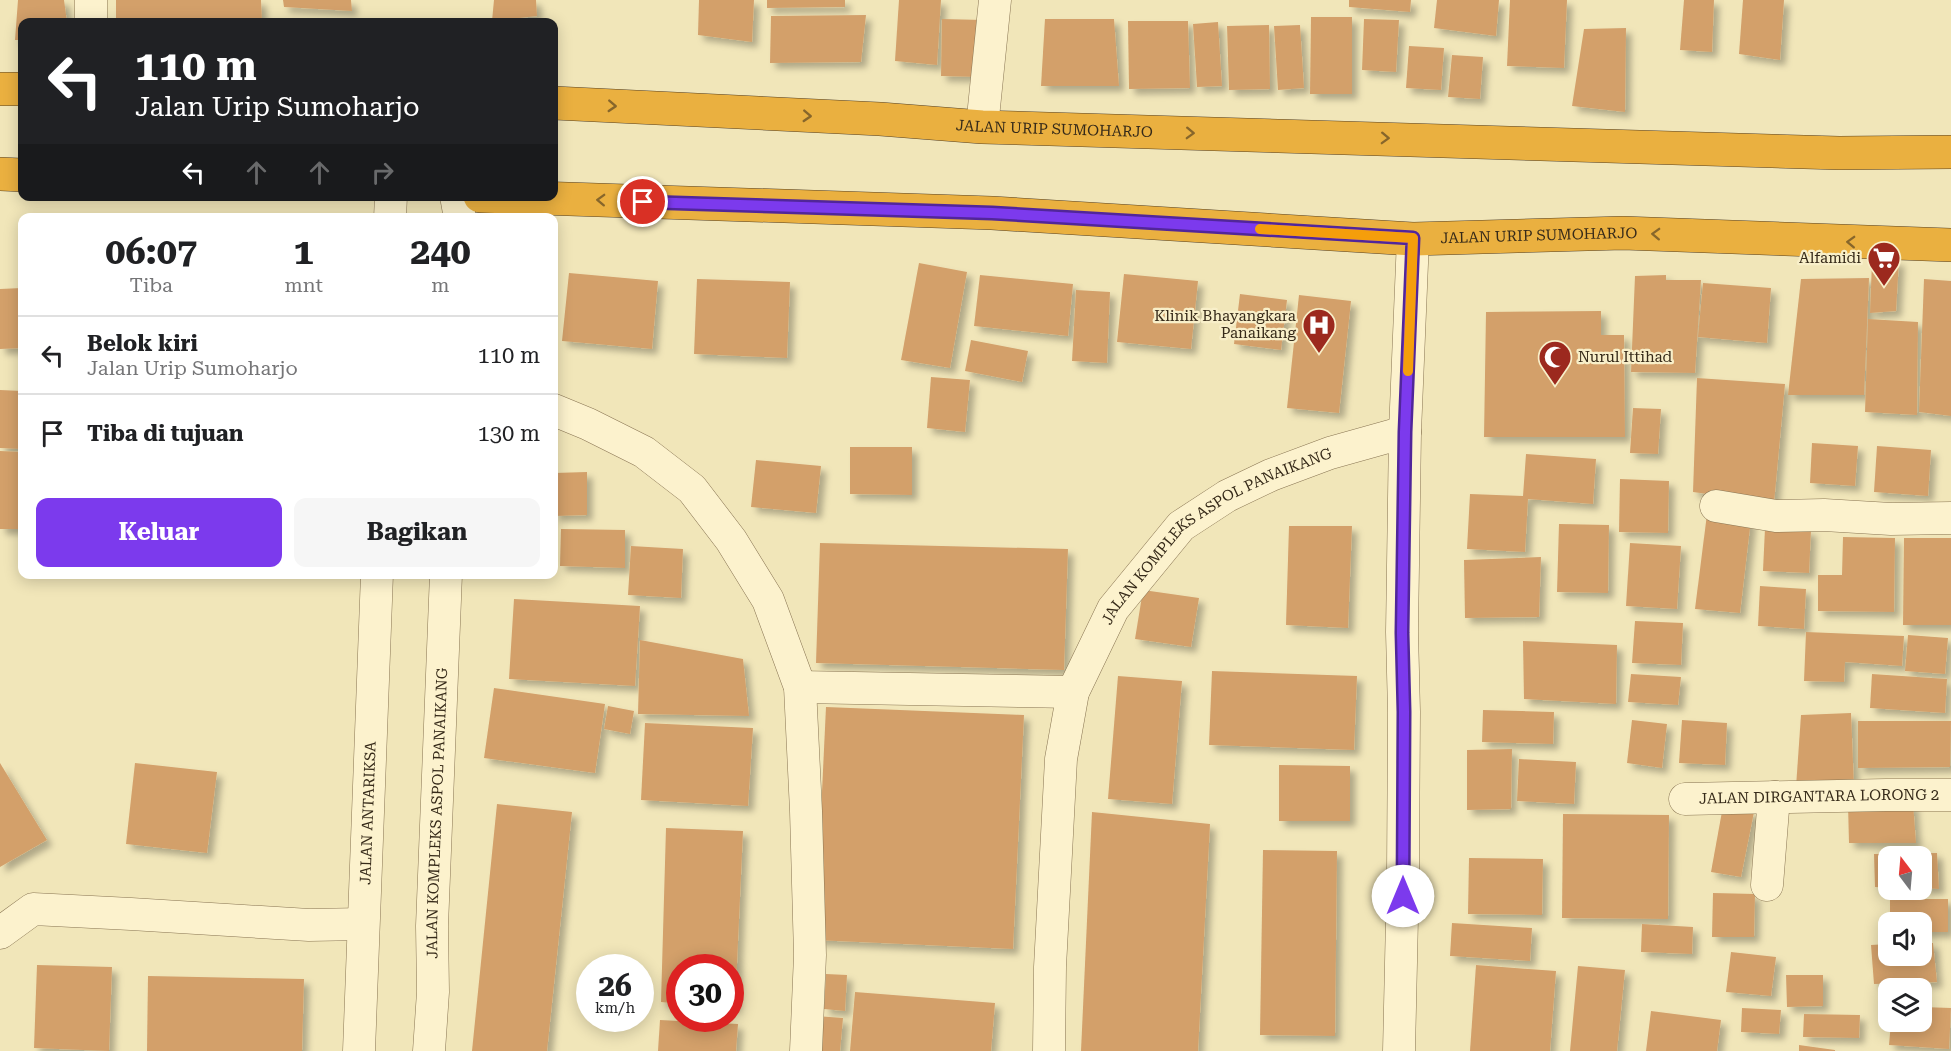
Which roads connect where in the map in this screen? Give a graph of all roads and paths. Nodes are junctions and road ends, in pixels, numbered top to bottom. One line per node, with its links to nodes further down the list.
1 (91, 0): 3 (street)
2 (995, 0): 7 (street)
3 (91, 18)
4 (0, 89): 5 (highway)
5 (18, 89)
6 (558, 103): 7 (highway, JALAN URIP SUMOHARJO, one-way to 7)
7 (982, 128): 8 (highway, JALAN URIP SUMOHARJO, one-way to 8)
8 (1951, 152)
9 (0, 174): 10 (highway)
10 (18, 175)
11 (558, 199): 12 (highway, JALAN URIP SUMOHARJO, one-way to 11)
12 (1413, 238): 13 (highway, JALAN URIP SUMOHARJO, one-way to 12); 15 (street)
13 (1951, 245)
14 (558, 412): 20 (street)
15 (1405, 432): 21 (street, JALAN KOMPLEKS ASPOL PANAIKANG); 32 (street)
16 (1716, 506): 17 (street)
17 (1951, 518)
18 (377, 579): 26 (street, JALAN ANTARIKSA)
19 (446, 579): 29 (street, JALAN KOMPLEKS ASPOL PANAIKANG)
20 (800, 687): 21 (street); 30 (street)
21 (1073, 692): 31 (street, JALAN KOMPLEKS ASPOL PANAIKANG)
22 (1951, 795): 23 (street, JALAN DIRGANTARA LORONG 2)
23 (1774, 797): 24 (street, JALAN DIRGANTARA LORONG 2); 25 (street)
24 (1685, 799)
25 (1767, 885)
26 (363, 924): 27 (street); 28 (street, JALAN ANTARIKSA)
27 (0, 933)
28 (359, 1051)
29 (429, 1051)
30 (806, 1051)
31 (1049, 1051)
32 (1399, 1051)

